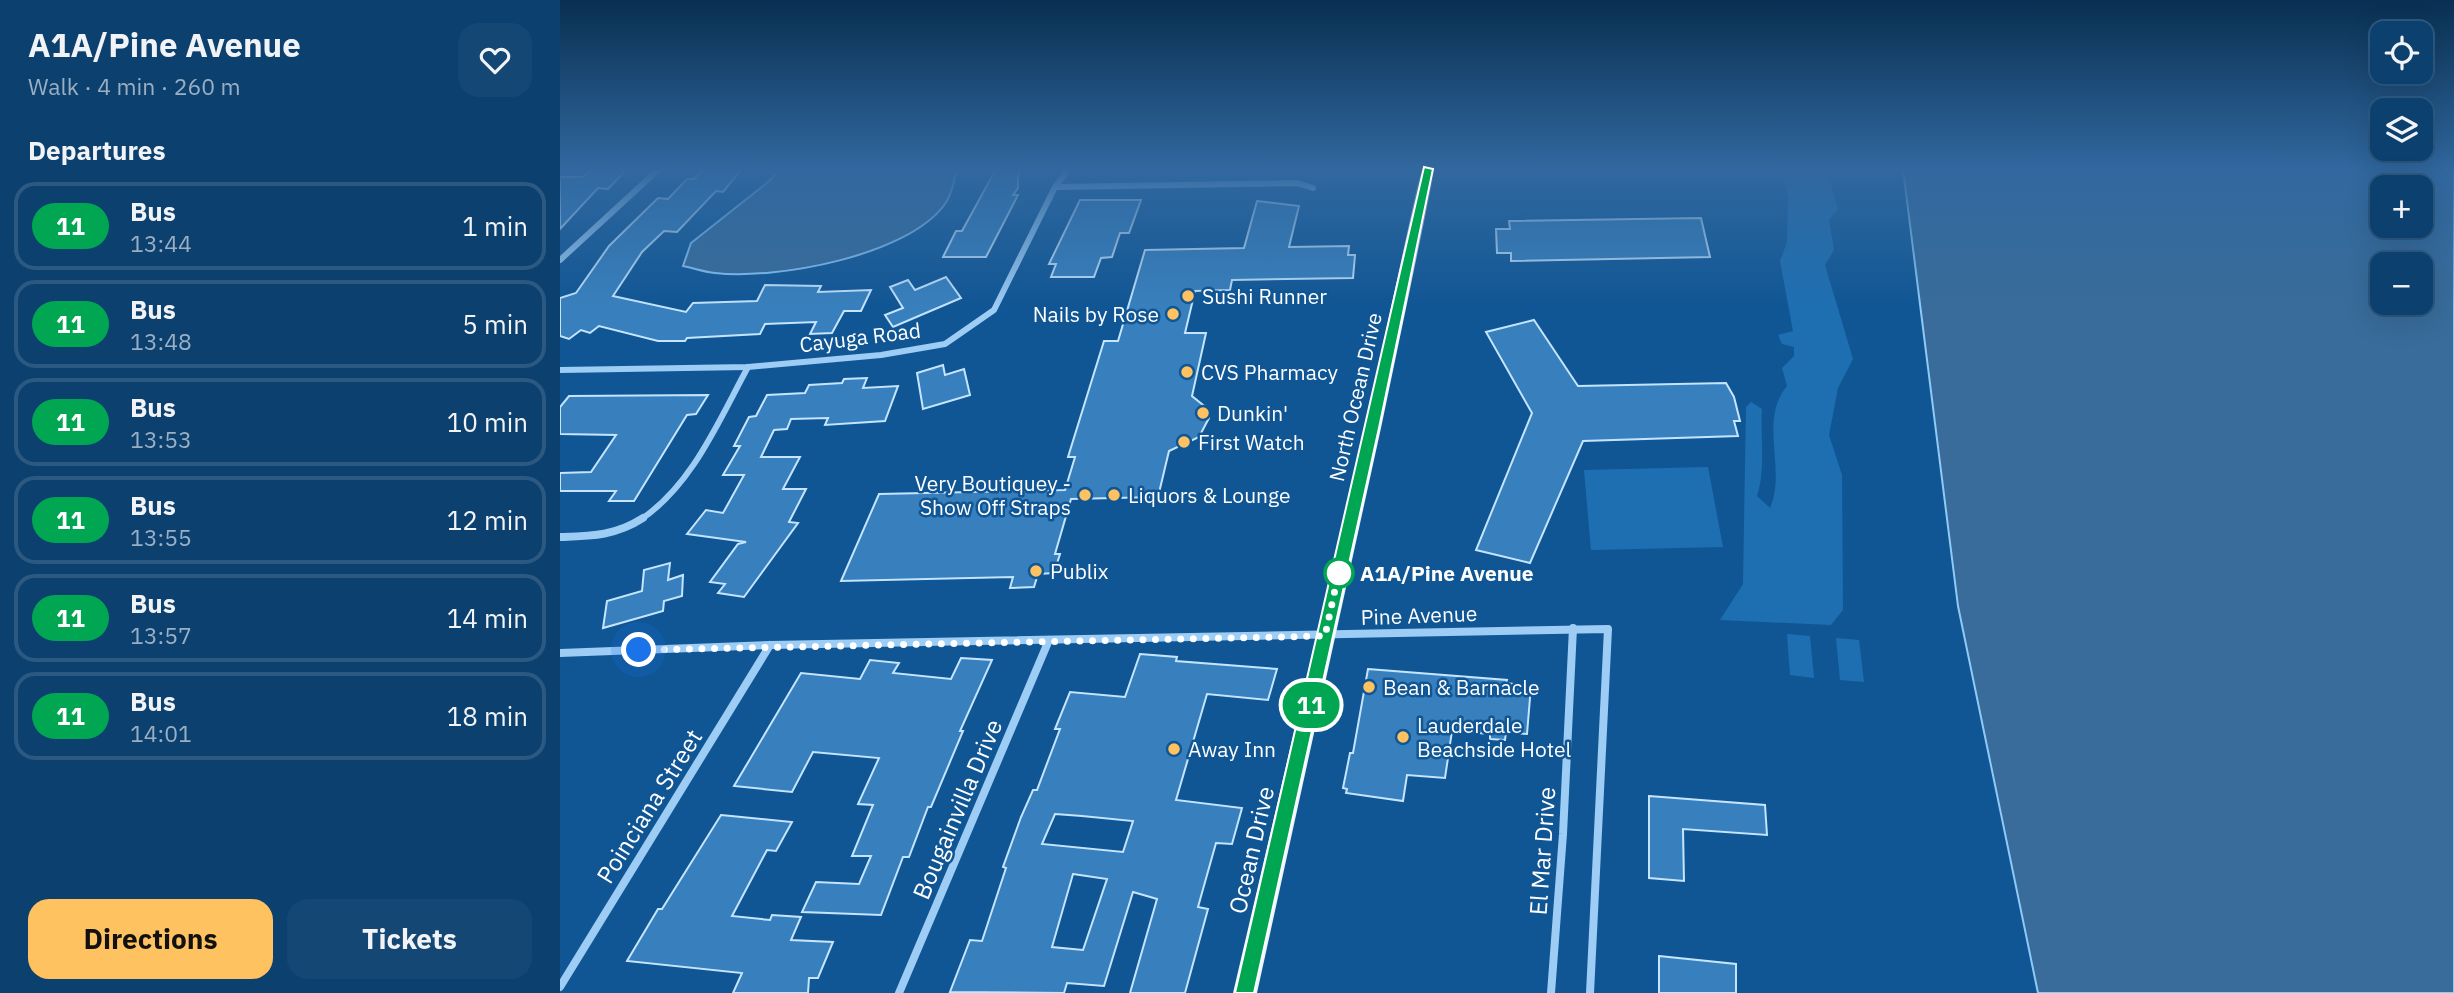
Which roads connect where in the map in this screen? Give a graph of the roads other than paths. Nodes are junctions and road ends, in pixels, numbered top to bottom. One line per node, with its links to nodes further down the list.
1 (609, 215): 4 (street)
2 (1041, 215): 5 (street, Cayuga Road)
3 (1418, 215): 9 (main road, North Ocean Drive)
4 (560, 260)
5 (748, 367): 6 (street, Cayuga Road); 7 (street)
6 (560, 370)
7 (560, 537)
8 (1573, 628): 9 (street, Pine Avenue); 16 (street, El Mar Drive); 17 (street, Pine Avenue)
9 (1325, 636): 10 (street, Pine Avenue); 15 (main road, Ocean Drive)
10 (1049, 640): 11 (street, Pine Avenue); 14 (street, Bougainvilla Drive)
11 (770, 645): 12 (street, Pine Avenue); 13 (street, Poinciana Street)
12 (560, 653)
13 (560, 987)
14 (900, 993)
15 (1245, 993)
16 (1551, 993)
17 (1590, 993)

